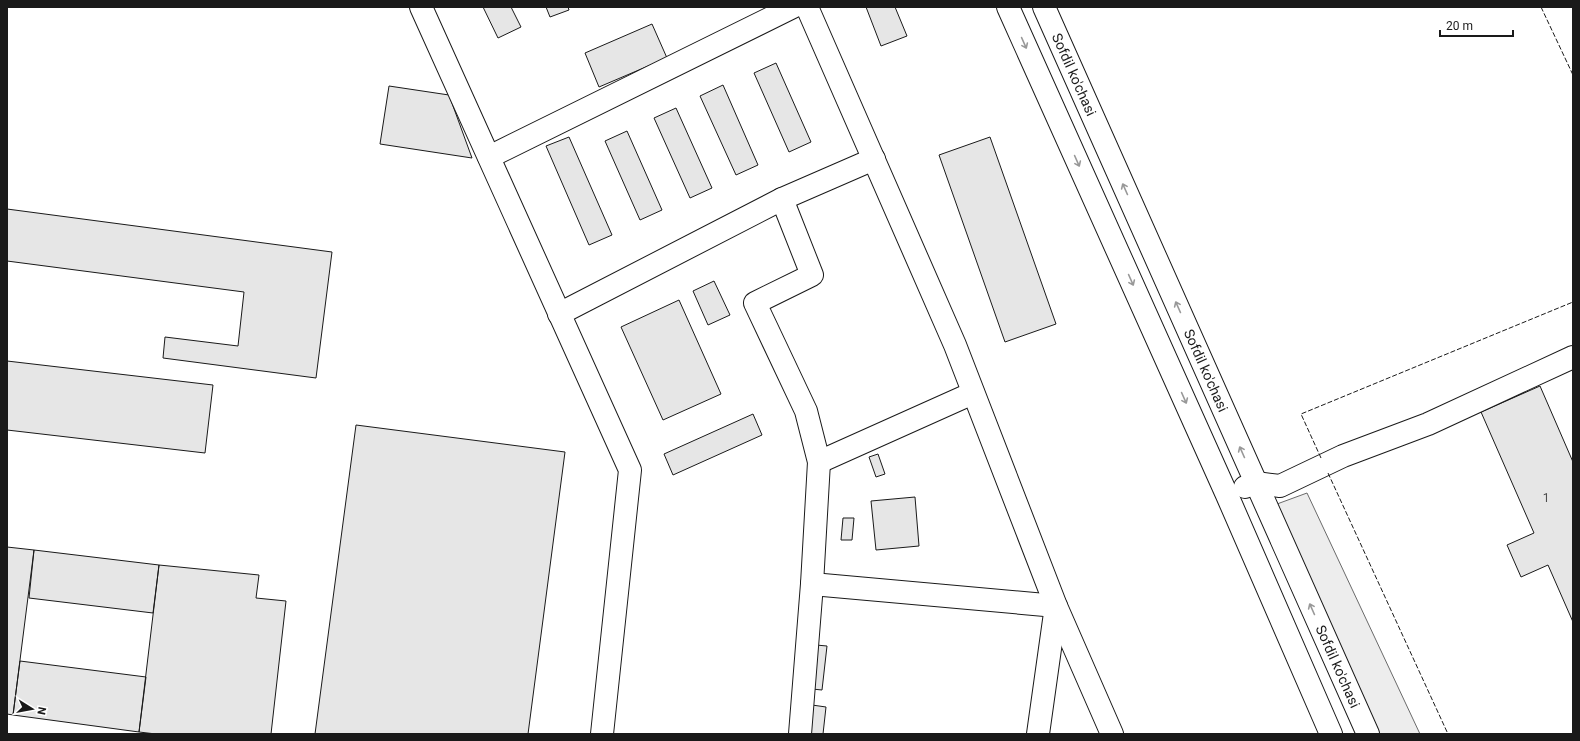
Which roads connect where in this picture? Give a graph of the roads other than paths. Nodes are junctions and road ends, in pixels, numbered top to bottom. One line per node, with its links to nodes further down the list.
1 (421, 7): 6 (street)
2 (793, 7): 6 (street)
3 (807, 7): 7 (street)
4 (1008, 7): 14 (street, one-way to 14)
5 (1044, 7): 13 (street, Sofdil ko'chasi, one-way to 5)
6 (489, 157): 9 (street)
7 (874, 159): 8 (street); 11 (street)
8 (782, 199): 9 (street); 12 (street)
9 (559, 314): 17 (street)
10 (1573, 358): 13 (street)
11 (973, 393): 12 (street); 16 (street)
12 (819, 462): 15 (street)
13 (1256, 483): 14 (street); 22 (street, Sofdil ko'chasi, one-way to 13)
14 (1227, 495): 21 (street)
15 (812, 584): 16 (street); 18 (street)
16 (1056, 606): 19 (street); 20 (street)
17 (602, 734)
18 (800, 734)
19 (1038, 734)
20 (1112, 734)
21 (1331, 734)
22 (1368, 734)

